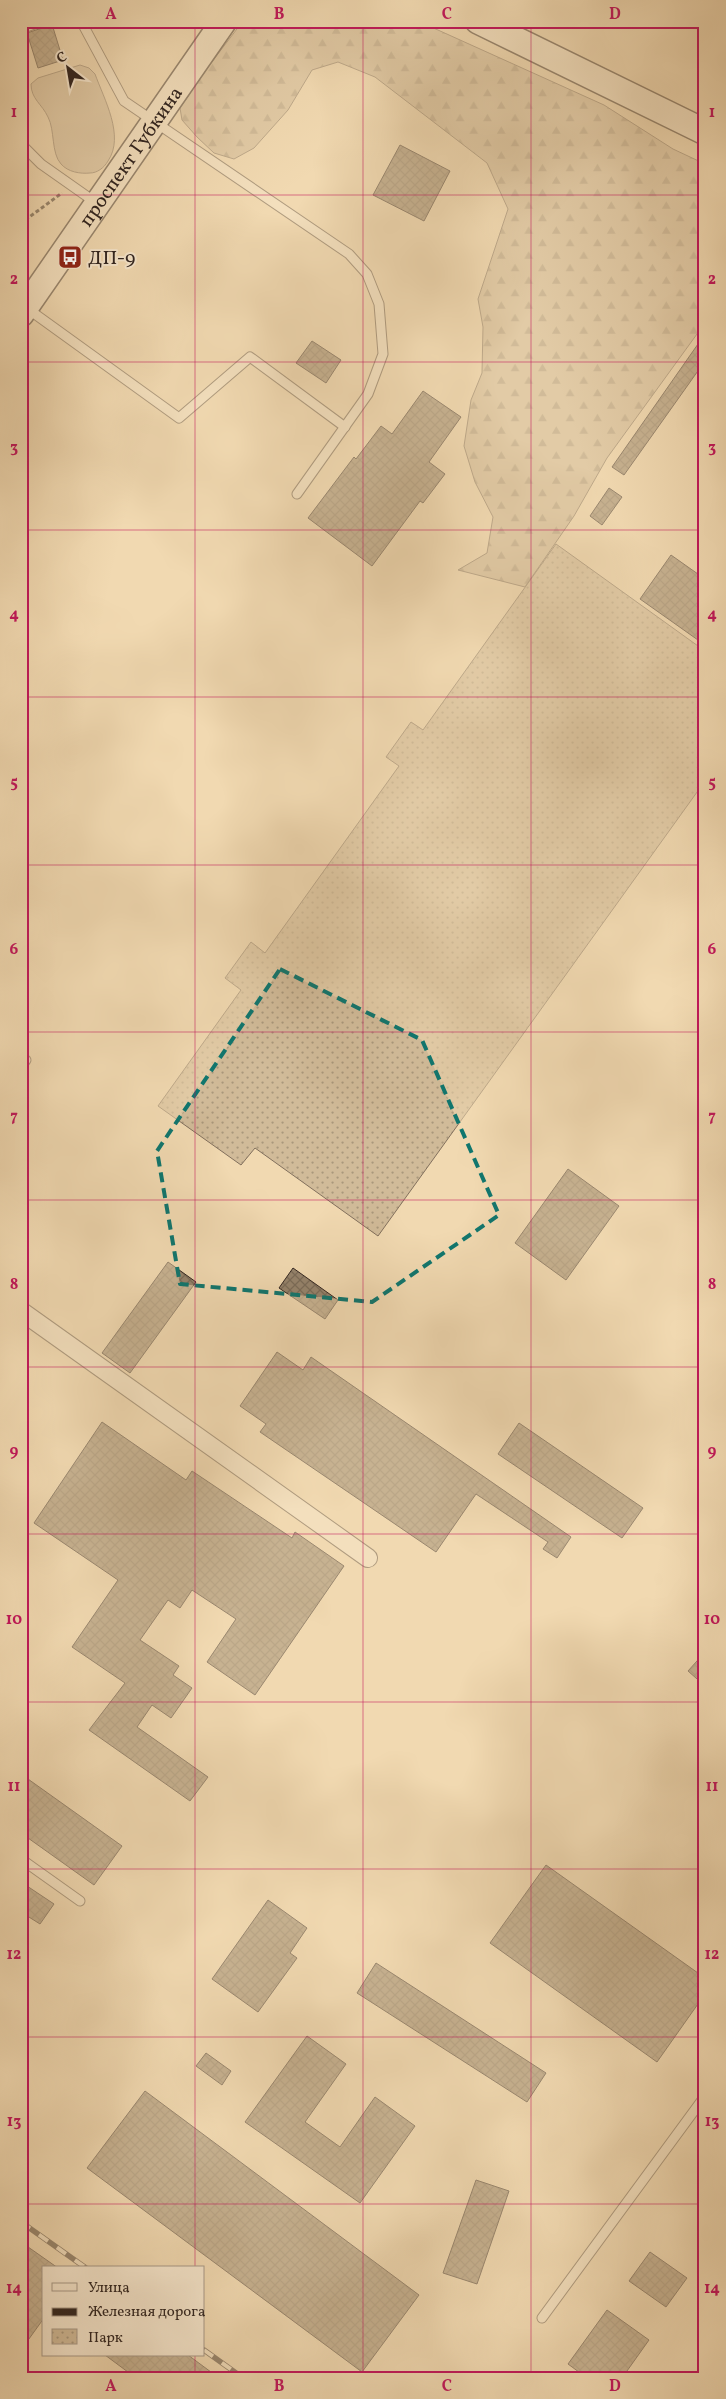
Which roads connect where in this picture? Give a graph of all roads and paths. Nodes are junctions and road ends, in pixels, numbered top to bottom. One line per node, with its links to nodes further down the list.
1 (42, 21): 5 (lane)
2 (80, 21): 6 (lane)
3 (478, 21): 7 (main road)
4 (223, 23): 6 (main road, проспект Губкина)
5 (21, 29)
6 (155, 121): 10 (main road, проспект Губкина); 13 (lane)
7 (705, 132)
8 (21, 144): 9 (lane)
9 (71, 185): 10 (lane); 11 (path)
10 (98, 204): 12 (main road, проспект Губкина)
11 (21, 225)
12 (24, 311): 13 (lane)
13 (344, 427): 14 (lane)
14 (297, 494)
15 (21, 1056): 16 (lane)
16 (21, 1067)
17 (21, 1311): 18 (street)
18 (368, 1558)
19 (21, 1859): 20 (lane)
20 (80, 1901)
21 (705, 2096): 22 (lane)
22 (542, 2318)

